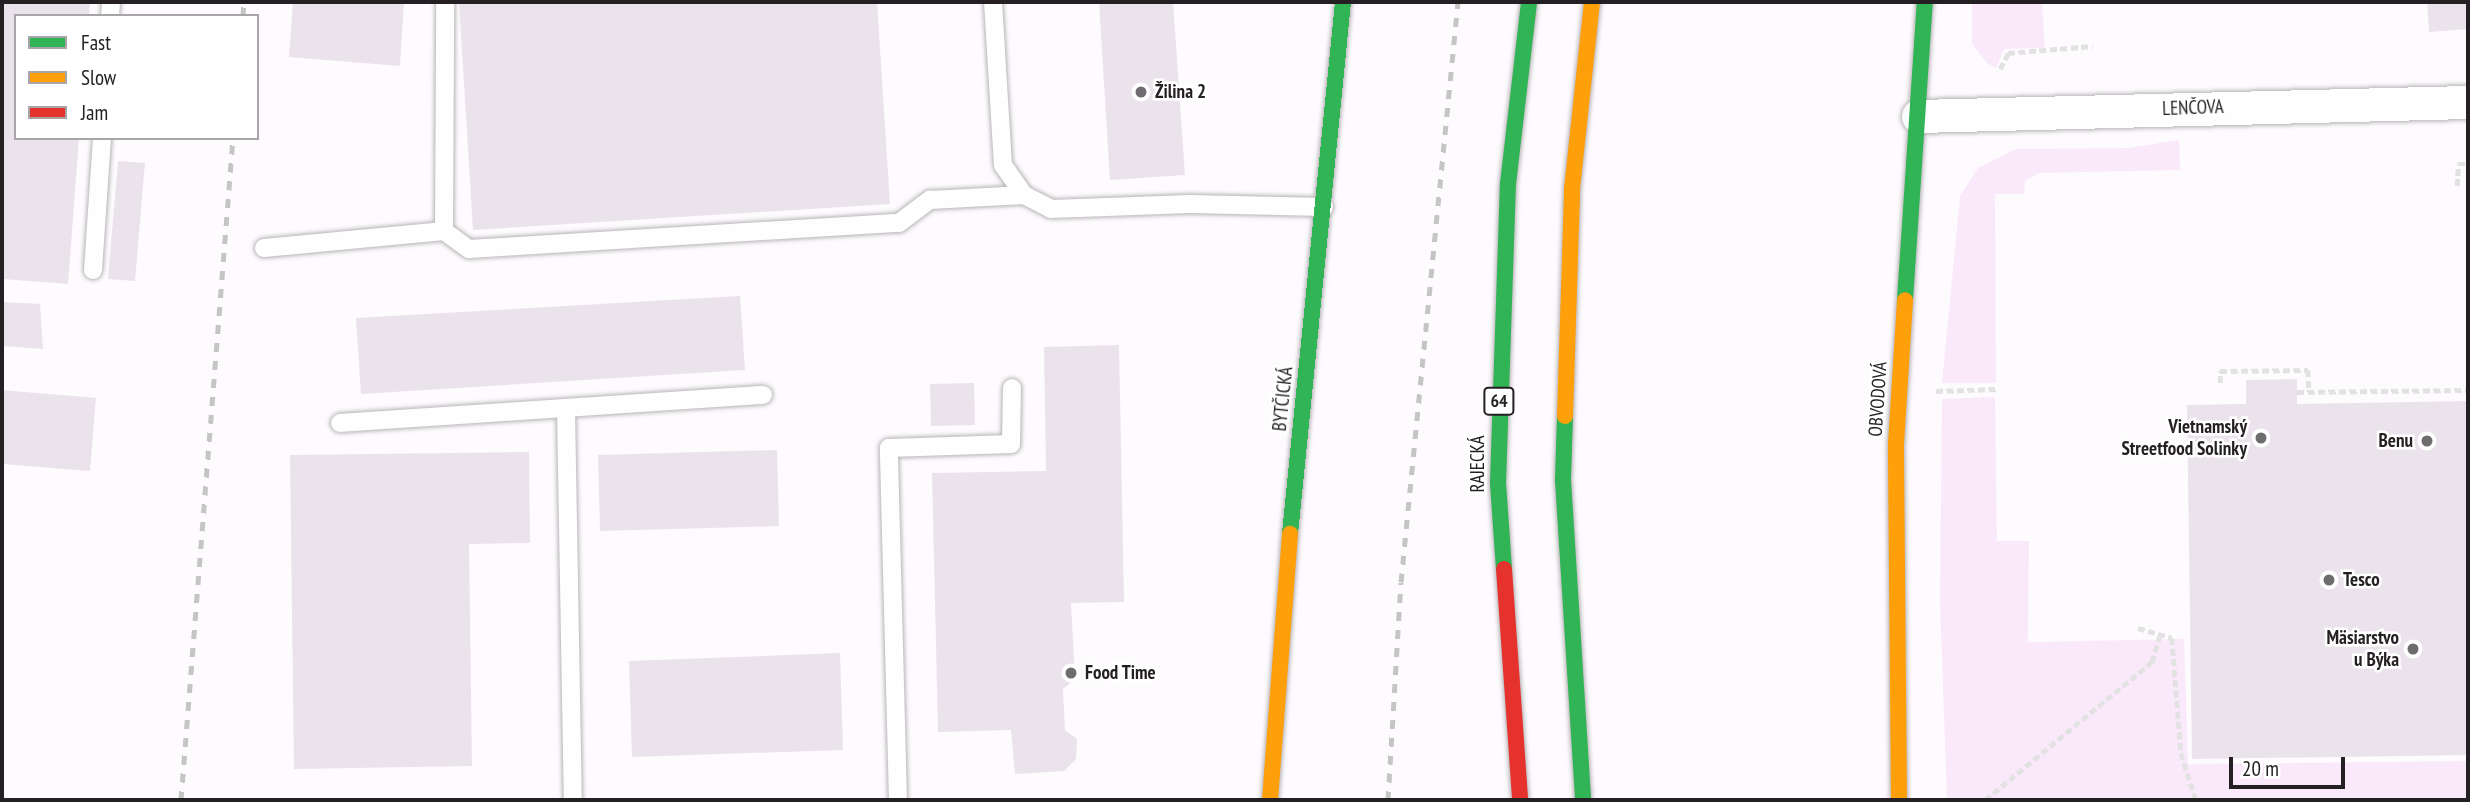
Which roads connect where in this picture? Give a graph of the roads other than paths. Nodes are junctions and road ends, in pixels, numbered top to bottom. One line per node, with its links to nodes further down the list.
1 (445, 2): 12 (lane)
2 (993, 2): 10 (lane)
3 (1342, 2): 11 (street, BYTČICKÁ)
4 (1528, 2): 22 (street, RAJECKÁ / 64)
5 (1592, 2): 23 (street)
6 (1925, 2): 8 (street, OBVODOVÁ)
7 (2468, 103): 8 (street, LENČOVA)
8 (1918, 116): 24 (street, OBVODOVÁ)
9 (102, 140): 14 (lane)
10 (1024, 195): 11 (lane); 12 (lane)
11 (1324, 207): 21 (street, BYTČICKÁ)
12 (444, 231): 13 (lane)
13 (264, 248)
14 (93, 270)
15 (1012, 388): 20 (lane)
16 (763, 396): 17 (lane)
17 (566, 410): 18 (lane); 19 (lane)
18 (340, 423)
19 (573, 800)
20 (898, 800)
21 (1270, 800)
22 (1520, 800)
23 (1583, 800)
24 (1899, 800)

